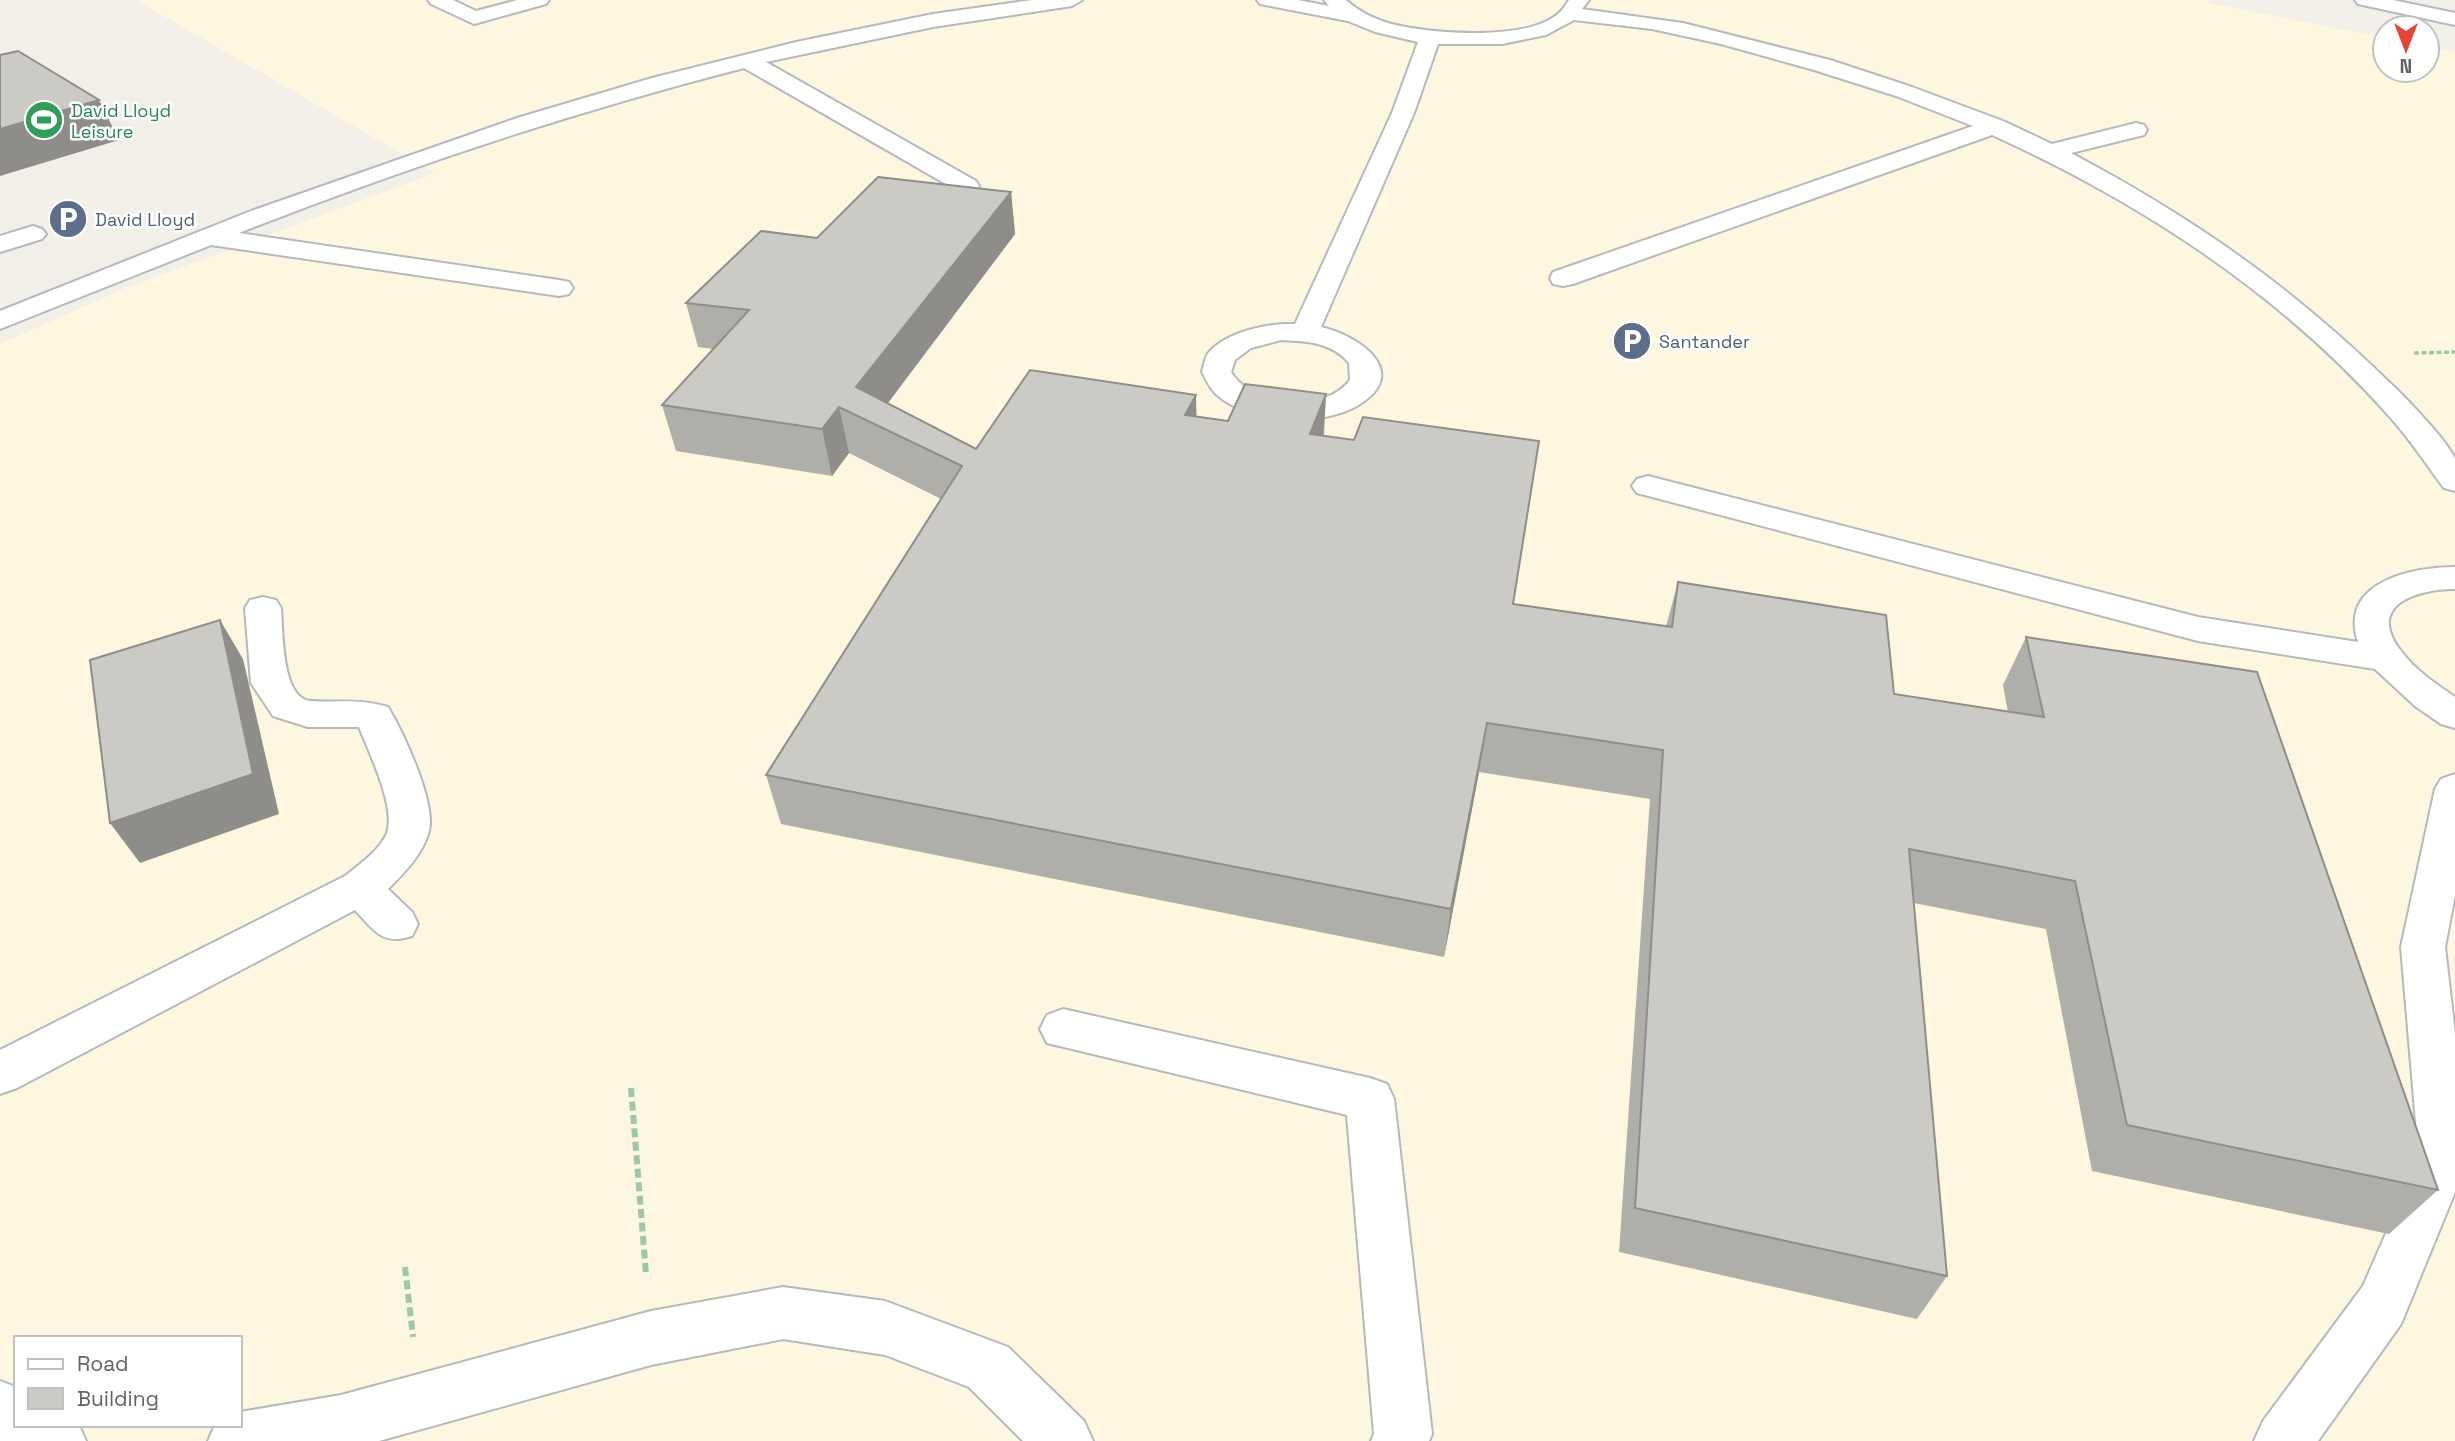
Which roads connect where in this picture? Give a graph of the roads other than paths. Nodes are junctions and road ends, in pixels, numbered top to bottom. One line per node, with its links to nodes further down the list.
1 (438, 0): 2 (street)
2 (539, 0)
3 (1072, 0): 11 (street)
4 (1267, 0): 8 (street)
5 (1334, 0): 8 (street)
6 (2365, 0): 9 (street)
7 (1576, 7): 10 (street); 12 (street)
8 (1351, 16): 10 (street)
9 (2455, 19)
10 (1430, 37): 22 (street)
11 (746, 60): 15 (street); 17 (street)
12 (1995, 126): 14 (street); 19 (street)
13 (2136, 130): 14 (street)
14 (2053, 151): 23 (street)
15 (967, 186)
16 (33, 234): 18 (street)
17 (209, 237): 20 (street); 21 (street)
18 (0, 244)
19 (1563, 278)
20 (559, 288)
21 (0, 321)
22 (1305, 332): 22 (street)
23 (2455, 481)
24 (1648, 486): 27 (street)
25 (2455, 578): 27 (street)
26 (263, 608): 30 (street)
27 (2386, 658): 28 (street)
28 (2455, 715)
29 (2455, 789): 41 (street)
30 (360, 888): 31 (street); 33 (street)
31 (396, 924)
32 (1063, 1029): 40 (street)
33 (0, 1073)
34 (0, 1409): 35 (street)
35 (14, 1426)
36 (18, 1427): 37 (street)
37 (57, 1441)
38 (237, 1441): 39 (street)
39 (1064, 1441)
40 (1400, 1441)
41 (2283, 1441)

